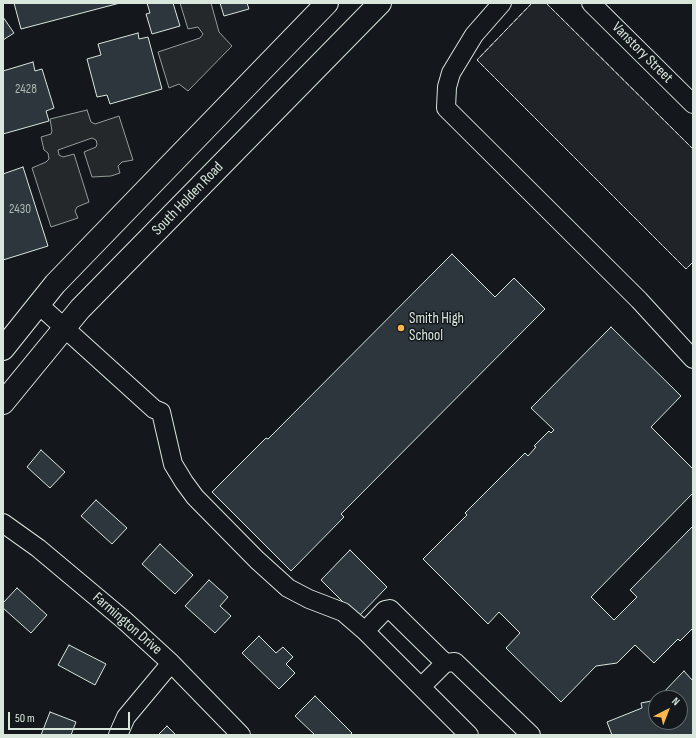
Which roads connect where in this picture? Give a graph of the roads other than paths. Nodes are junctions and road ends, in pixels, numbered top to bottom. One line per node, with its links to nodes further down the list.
1 (327, 3): 6 (main road)
2 (380, 3): 7 (main road, South Holden Road)
3 (502, 3): 9 (street)
4 (591, 3): 5 (street, Vanstory Street)
5 (693, 104)
6 (38, 304): 7 (street); 8 (main road)
7 (65, 327): 10 (main road, South Holden Road); 12 (street)
8 (3, 349)
9 (691, 357)
10 (3, 403)
11 (3, 523): 13 (street, Farmington Drive)
12 (365, 631): 14 (street); 15 (street)
13 (171, 662): 16 (street); 17 (street, Farmington Drive)
14 (445, 663): 15 (street); 19 (street)
15 (422, 688): 18 (street)
16 (118, 735)
17 (241, 735)
18 (469, 735)
19 (531, 735)

